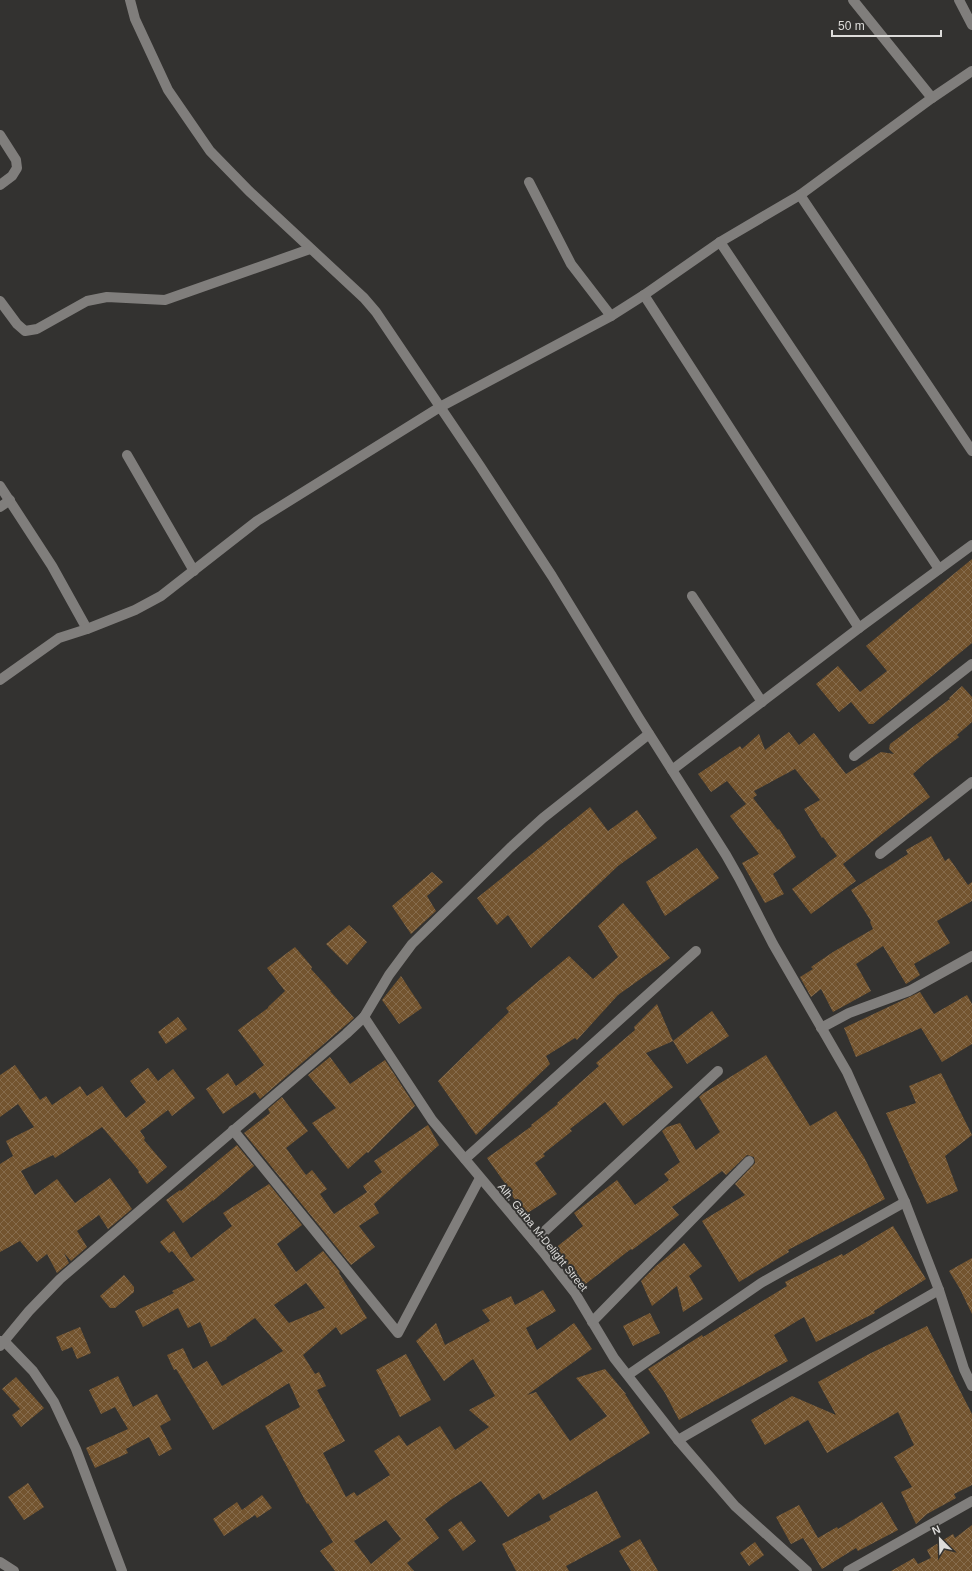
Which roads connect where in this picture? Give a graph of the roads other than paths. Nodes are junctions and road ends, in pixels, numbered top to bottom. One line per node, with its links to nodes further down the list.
1 (130, 0): 12 (street)
2 (853, 0): 6 (street)
3 (959, 0): 4 (street)
4 (972, 24)
5 (972, 72): 6 (street)
6 (932, 98): 10 (street)
7 (0, 135): 9 (street)
8 (529, 182): 15 (street)
9 (0, 185)
10 (800, 195): 11 (street); 17 (street)
11 (720, 242): 13 (street); 23 (street)
12 (310, 249): 14 (street); 16 (street)
13 (644, 295): 15 (street); 26 (street)
14 (0, 301)
15 (611, 316): 16 (street)
16 (440, 406): 24 (street); 31 (street)
17 (972, 451)
18 (127, 455): 24 (street)
19 (0, 486): 20 (street)
20 (10, 500): 21 (street); 27 (street)
21 (0, 507)
22 (972, 545): 23 (street)
23 (939, 569): 26 (street)
24 (194, 571): 27 (street)
25 (692, 596): 30 (street)
26 (858, 628): 30 (street)
27 (87, 629): 29 (street)
28 (972, 664): 32 (street)
29 (0, 680)
30 (762, 702): 33 (street)
31 (649, 734): 33 (street); 38 (street)
32 (854, 756)
33 (672, 770): 39 (street)
34 (972, 782): 35 (street)
35 (880, 854)
36 (696, 951): 42 (street)
37 (972, 956): 39 (street)
38 (364, 1017): 41 (street); 42 (street, Alh. Garba M-Delight Street)
39 (821, 1028): 45 (street)
40 (718, 1071): 46 (street)
41 (233, 1130): 44 (street); 49 (street)
42 (465, 1159): 44 (street, Alh. Garba M-Delight Street)
43 (748, 1161): 48 (street)
44 (480, 1178): 46 (street, Alh. Garba M-Delight Street)
45 (905, 1202): 47 (street); 50 (street)
46 (534, 1241): 48 (street, Alh. Garba M-Delight Street)
47 (939, 1290): 51 (street); 52 (street)
48 (592, 1322): 50 (street, Alh. Garba M-Delight Street)
49 (2, 1343): 56 (street)
50 (628, 1375): 52 (street, Alh. Garba M-Delight Street)
51 (972, 1386)
52 (678, 1440): 57 (street, Alh. Garba M-Delight Street)
53 (972, 1501): 58 (street)
54 (0, 1562): 55 (street)
55 (14, 1571)
56 (122, 1571)
57 (808, 1571)
58 (848, 1571)

